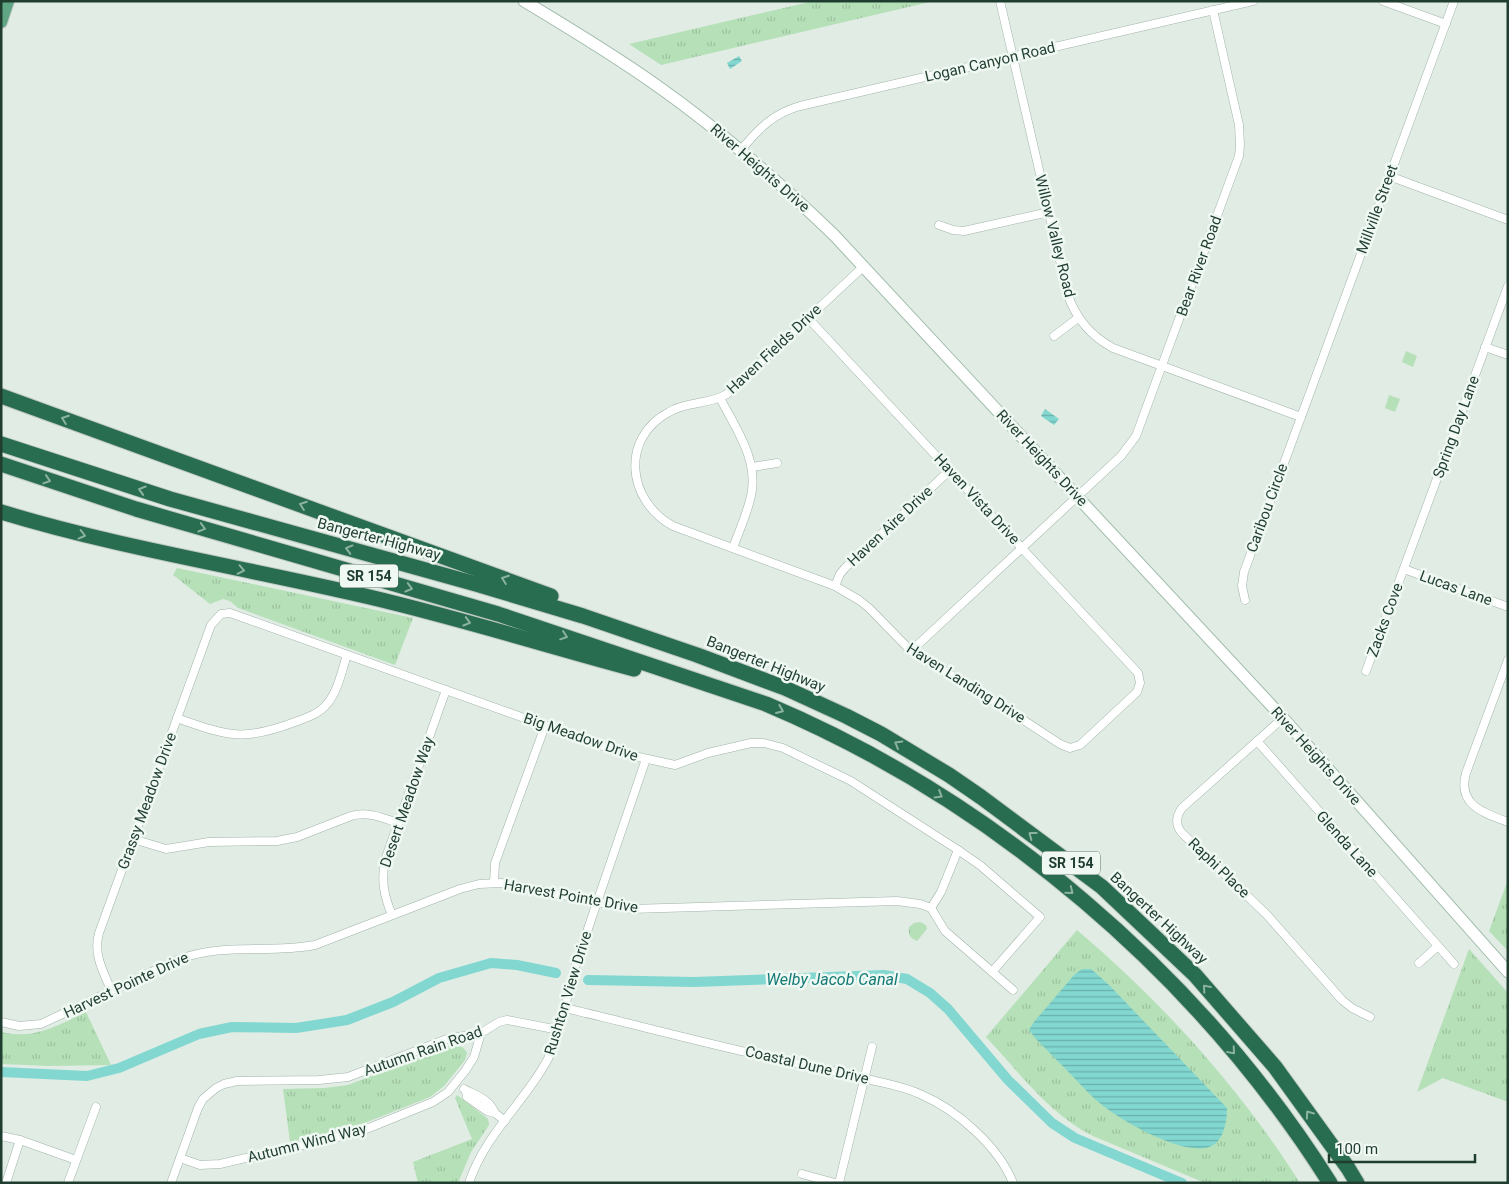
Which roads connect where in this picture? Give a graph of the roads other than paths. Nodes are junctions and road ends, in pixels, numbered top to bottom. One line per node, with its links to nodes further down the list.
1 (8, 1): 8 (main road)
2 (524, 1): 11 (street, River Heights Drive)
3 (1000, 1): 10 (street, Willow Valley Road)
4 (1252, 1): 7 (street, Logan Canyon Road)
5 (1383, 1): 9 (street)
6 (1454, 1): 9 (street, Millville Street)
7 (1213, 10): 10 (street, Logan Canyon Road); 23 (street, Bear River Road)
8 (1, 22)
9 (1446, 24): 12 (street, Millville Street)
10 (1013, 56): 11 (street, Logan Canyon Road); 13 (street, Willow Valley Road)
11 (741, 150): 16 (street, River Heights Drive)
12 (1390, 176): 14 (street); 26 (street, Millville Street)
13 (1049, 212): 15 (street); 19 (street, Willow Valley Road)
14 (1508, 220)
15 (939, 225)
16 (864, 266): 18 (street, Haven Fields Drive); 32 (street, River Heights Drive)
17 (1508, 286): 21 (street, Spring Day Lane)
18 (808, 318): 25 (street, Haven Fields Drive); 31 (street, Haven Vista Drive)
19 (1078, 318): 20 (street); 23 (street, Willow Valley Road)
20 (1054, 336)
21 (1485, 347): 22 (street); 36 (street, Spring Day Lane)
22 (1508, 355)
23 (1162, 366): 26 (street, Willow Valley Road); 32 (street, Bear River Road)
24 (1, 396): 43 (highway, one-way to 24)
25 (720, 398): 30 (street); 34 (street, Haven Fields Drive)
26 (1301, 417): 38 (street, Caribou Circle)
27 (1, 444): 43 (highway, Bangerter Highway / SR 154, one-way to 27)
28 (777, 463): 30 (street)
29 (1, 464): 47 (highway, SR 154, one-way to 47)
30 (752, 467): 34 (street)
31 (950, 470): 35 (street, Haven Vista Drive); 37 (street, Haven Aire Drive)
32 (1077, 496): 35 (street, Bear River Road); 49 (street, River Heights Drive)
33 (1, 512): 47 (highway, one-way to 47)
34 (733, 548): 37 (street, Haven Landing Drive)
35 (1022, 548): 41 (street, Bear River Road); 52 (street, Haven Vista Drive)
36 (1404, 568): 39 (street, Lucas Lane); 45 (street, Zacks Cove)
37 (835, 586): 41 (street, Haven Landing Drive)
38 (1245, 600)
39 (1508, 607)
40 (221, 614): 42 (street, Big Meadow Drive); 48 (street, Grassy Meadow Drive)
41 (911, 651): 52 (street, Haven Landing Drive)
42 (348, 655): 46 (street, Big Meadow Drive); 48 (street)
43 (697, 655): 91 (highway, Bangerter Highway / SR 154, one-way to 43)
44 (1508, 660): 54 (street)
45 (1366, 671)
46 (446, 690): 50 (street, Big Meadow Drive); 55 (street, Desert Meadow Way)
47 (735, 694): 90 (highway, SR 154, one-way to 90)
48 (177, 718): 56 (street, Grassy Meadow Drive)
49 (1283, 718): 51 (street, Raphi Place); 66 (street, River Heights Drive)
50 (545, 726): 53 (street, Big Meadow Drive); 58 (street)
51 (1257, 742): 62 (street, Glenda Lane); 70 (street, Raphi Place)
52 (1070, 748)
53 (646, 759): 57 (street, Big Meadow Drive); 59 (street, Rushton View Drive)
54 (1508, 822)
55 (398, 823): 56 (street); 61 (street, Desert Meadow Way)
56 (133, 839): 67 (street, Grassy Meadow Drive)
57 (958, 850): 60 (street); 65 (street, Big Meadow Drive)
58 (494, 883): 59 (street, Harvest Pointe Drive); 61 (street, Harvest Pointe Drive)
59 (596, 902): 60 (street, Harvest Pointe Drive); 69 (street, Rushton View Drive)
60 (931, 908): 65 (street)
61 (392, 915): 67 (street, Harvest Pointe Drive)
62 (1438, 946): 63 (street); 64 (street, Glenda Lane)
63 (1418, 964)
64 (1454, 964)
65 (992, 972): 68 (street)
66 (1508, 972)
67 (111, 990): 71 (street, Harvest Pointe Drive)
68 (1013, 990)
69 (565, 1008): 72 (street, Rushton View Drive); 75 (street, Coastal Dune Drive)
70 (1370, 1017)
71 (1, 1022)
72 (560, 1030): 73 (street, Autumn Rain Road); 78 (street, Rushton View Drive)
73 (481, 1033): 76 (street, Autumn Wind Way); 81 (street, Autumn Rain Road)
74 (872, 1047): 75 (street)
75 (864, 1078): 88 (street); 89 (street, Coastal Dune Drive)
76 (456, 1084): 78 (street); 81 (street, Autumn Wind Way)
77 (96, 1106): 82 (street)
78 (505, 1121): 87 (street, Rushton View Drive)
79 (1, 1136): 80 (street)
80 (20, 1140): 82 (street); 84 (street)
81 (180, 1158): 86 (street, Autumn Rain Road)
82 (76, 1160): 85 (street)
83 (802, 1174): 88 (street)
84 (6, 1183)
85 (68, 1183)
86 (171, 1183)
87 (469, 1183)
88 (837, 1183)
89 (1013, 1183)
90 (1330, 1183)
91 (1357, 1183)

